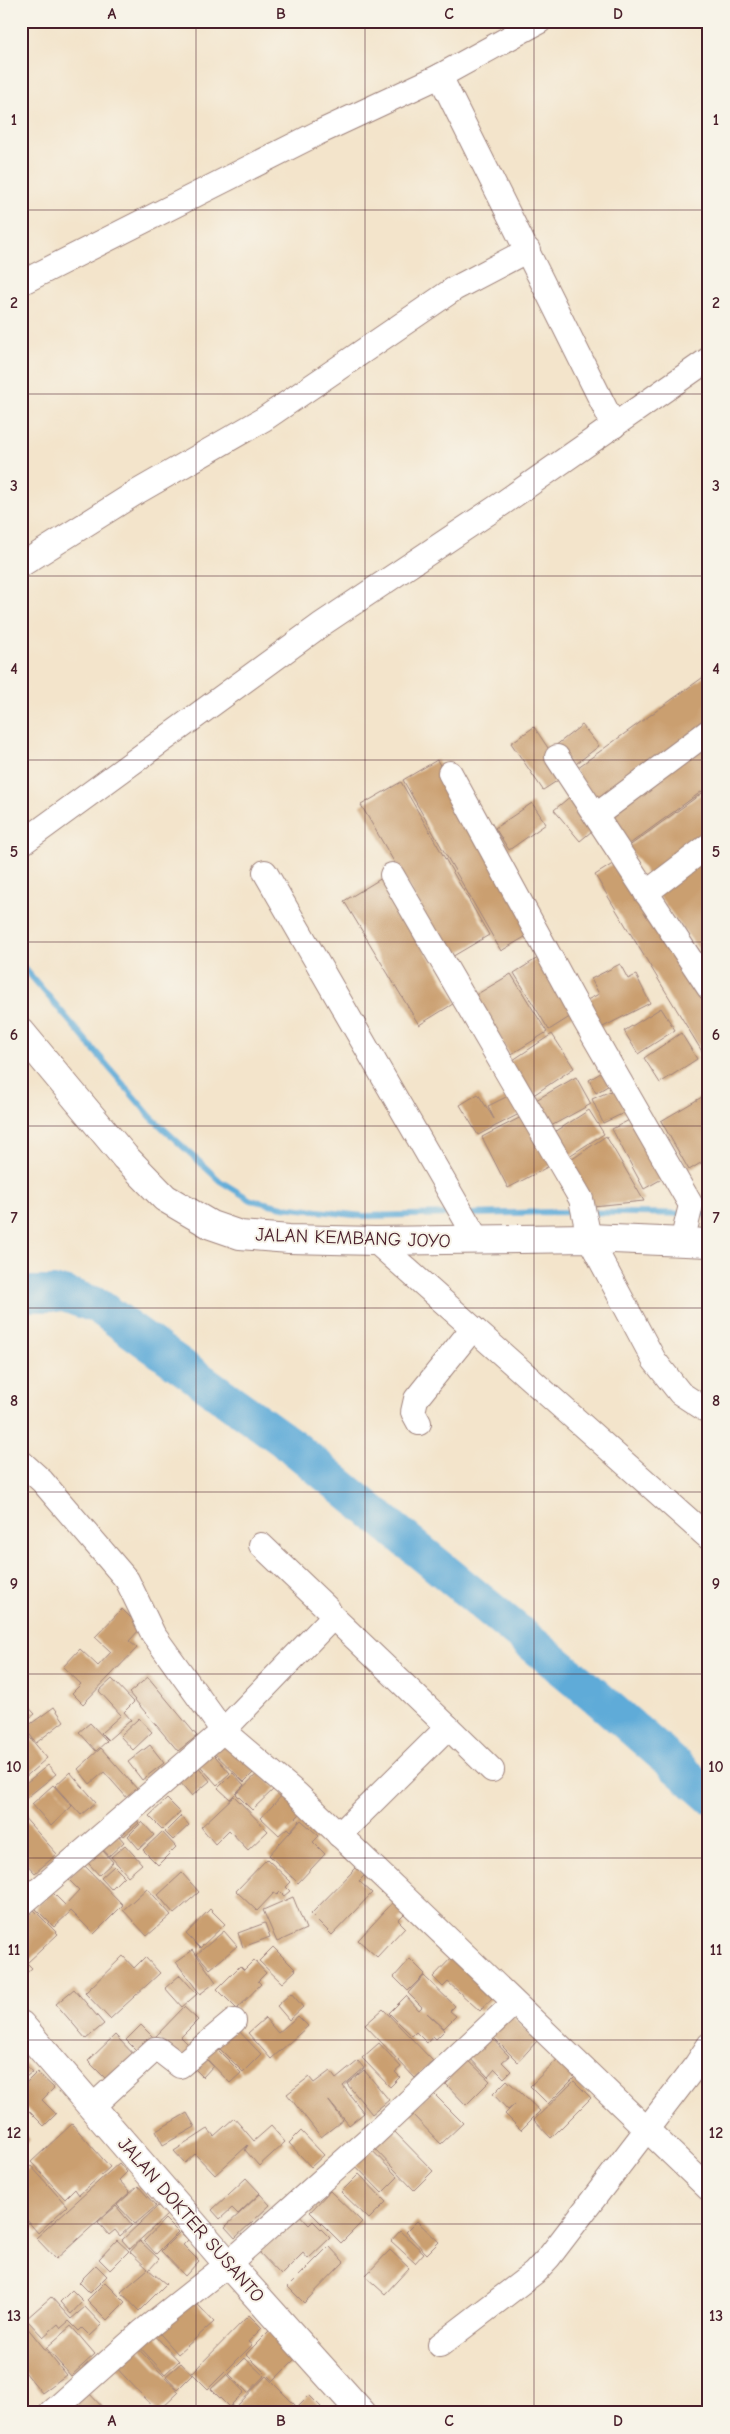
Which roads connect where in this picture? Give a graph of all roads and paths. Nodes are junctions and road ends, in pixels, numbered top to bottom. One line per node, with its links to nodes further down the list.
1 (540, 21): 2 (street)
2 (440, 76): 3 (street); 4 (street)
3 (528, 250): 6 (street); 7 (street)
4 (21, 283)
5 (709, 359): 6 (street)
6 (614, 426): 12 (street)
7 (21, 565)
8 (709, 731): 11 (street)
9 (557, 757): 11 (street)
10 (450, 773): 20 (street)
11 (600, 822): 16 (street)
12 (21, 844)
13 (709, 845): 16 (street)
14 (265, 872): 23 (street)
15 (392, 875): 21 (street)
16 (646, 893): 17 (street)
17 (702, 961): 18 (street)
18 (709, 988)
19 (21, 1032): 22 (main road, JALAN KEMBANG JOYO)
20 (700, 1199): 24 (street)
21 (589, 1238): 23 (main road, JALAN KEMBANG JOYO); 24 (main road, JALAN KEMBANG JOYO); 27 (street)
22 (375, 1241): 23 (main road, JALAN KEMBANG JOYO); 26 (street)
23 (478, 1241)
24 (682, 1242): 25 (main road, JALAN KEMBANG JOYO)
25 (709, 1243)
26 (473, 1328): 28 (street); 30 (street)
27 (709, 1412)
28 (419, 1423)
29 (21, 1462): 34 (street)
30 (709, 1538)
31 (261, 1545): 32 (street)
32 (331, 1615): 33 (street); 34 (street)
33 (448, 1727): 35 (street); 36 (street)
34 (223, 1731): 36 (street); 37 (street)
35 (492, 1770)
36 (339, 1835): 38 (street)
37 (21, 1905)
38 (514, 2003): 43 (street); 45 (street)
39 (234, 2021): 42 (street)
40 (21, 2025): 42 (main road, JALAN DOKTER SUSANTO)
41 (709, 2044): 43 (street)
42 (92, 2107): 45 (main road, JALAN DOKTER SUSANTO)
43 (647, 2129): 44 (street); 46 (street)
44 (709, 2189)
45 (228, 2264): 47 (main road, JALAN DOKTER SUSANTO); 48 (street)
46 (440, 2345)
47 (356, 2411)
48 (51, 2413)

